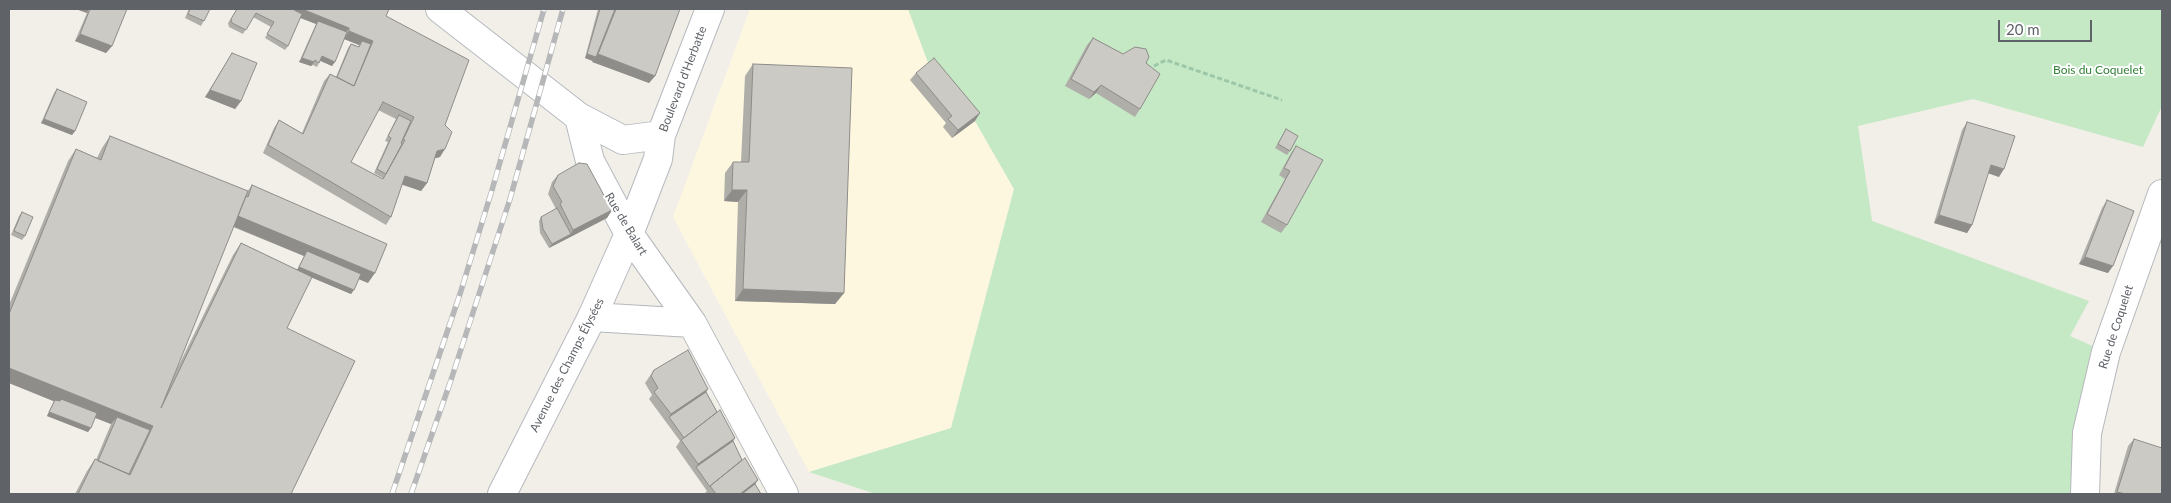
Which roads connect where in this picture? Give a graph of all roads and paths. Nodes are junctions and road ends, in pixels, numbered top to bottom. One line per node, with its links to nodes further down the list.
1 (440, 9): 5 (street)
2 (710, 9): 6 (street, Boulevard d'Herbatte)
3 (1154, 66): 4 (path)
4 (1282, 100)
5 (580, 117): 6 (street); 8 (street, Rue de Balart)
6 (661, 136): 8 (street, Boulevard d'Herbatte)
7 (2162, 194): 13 (street, Rue de Coquelet)
8 (629, 234): 9 (street, Avenue des Champs Élysées); 10 (street, Rue de Balart)
9 (592, 317): 10 (street); 11 (street, Avenue des Champs Élysées)
10 (692, 323): 12 (street, Rue de Balart)
11 (502, 494)
12 (784, 494)
13 (2085, 494)

